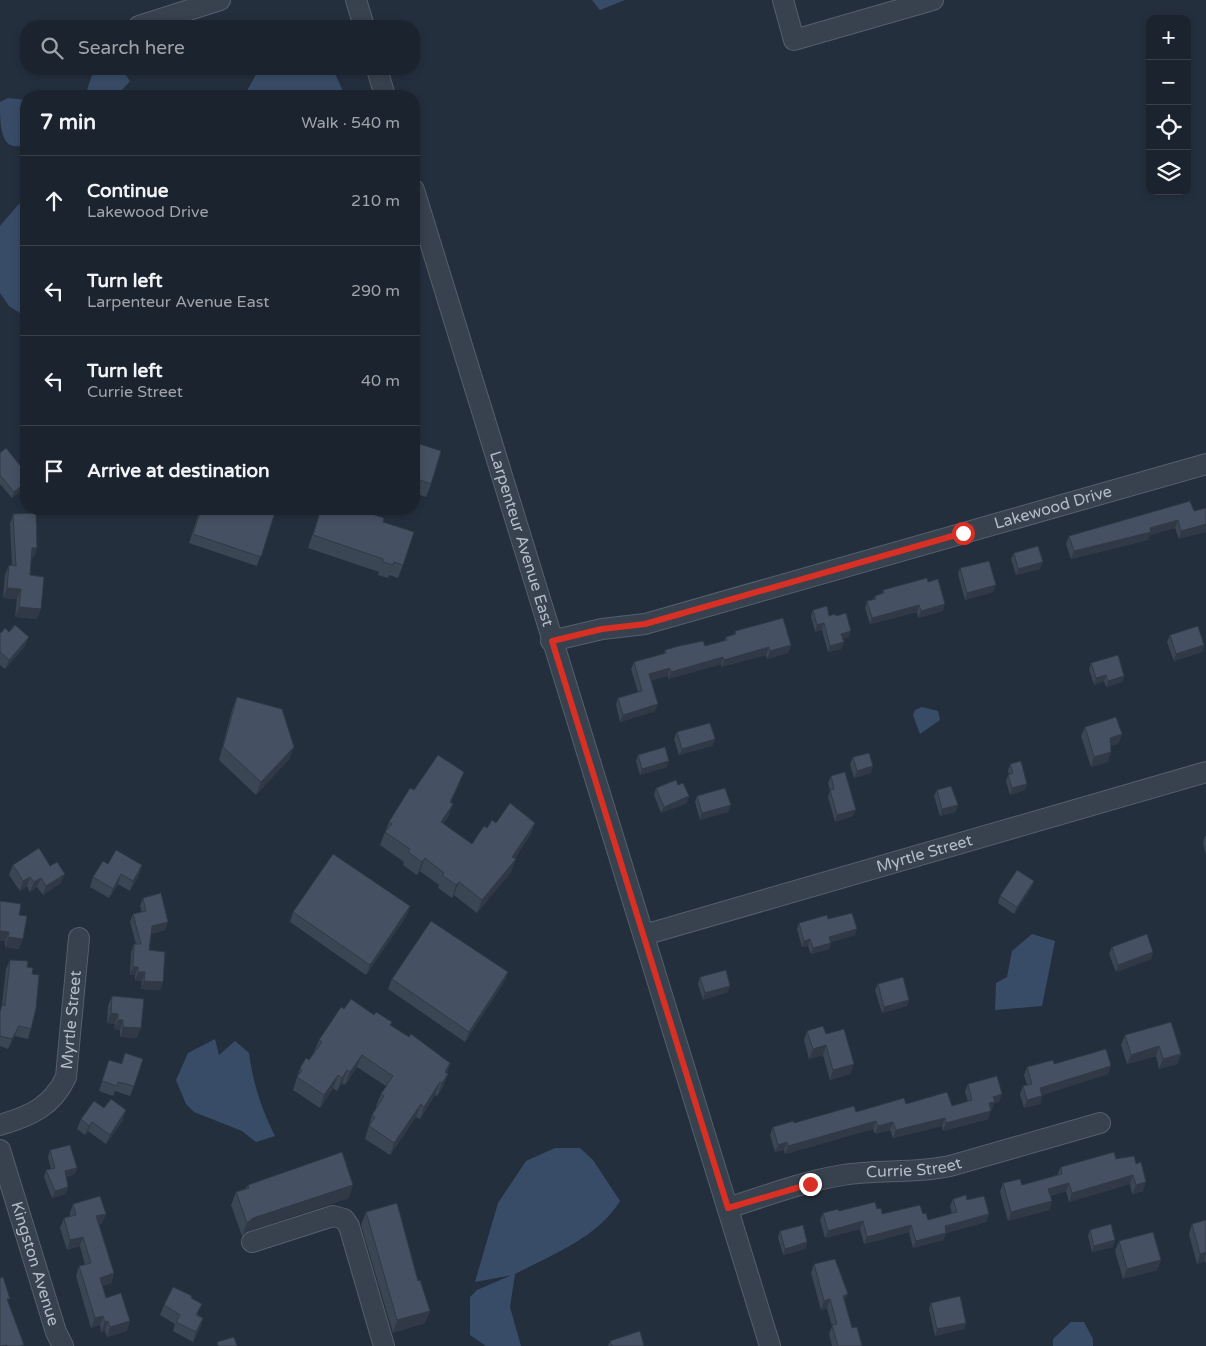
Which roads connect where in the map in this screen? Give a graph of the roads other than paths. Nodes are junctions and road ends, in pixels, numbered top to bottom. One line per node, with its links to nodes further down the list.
1 (220, 0): 5 (street)
2 (356, 0): 6 (street)
3 (783, 0): 4 (street)
4 (933, 0)
5 (158, 20)
6 (362, 20)
7 (379, 75): 8 (street)
8 (383, 90)
9 (420, 210): 11 (street, Larpenteur Avenue East)
10 (1206, 464): 11 (street, Lakewood Drive)
11 (552, 641): 13 (street, Larpenteur Avenue East)
12 (1206, 772): 13 (street, Myrtle Street)
13 (644, 935): 18 (street, Larpenteur Avenue East)
14 (79, 938): 16 (street, Myrtle Street)
15 (1100, 1123): 18 (street, Currie Street)
16 (0, 1125)
17 (0, 1150): 20 (street, Kingston Avenue)
18 (728, 1208): 22 (street, Larpenteur Avenue East)
19 (252, 1242): 21 (street)
20 (63, 1346)
21 (384, 1346)
22 (770, 1346)

